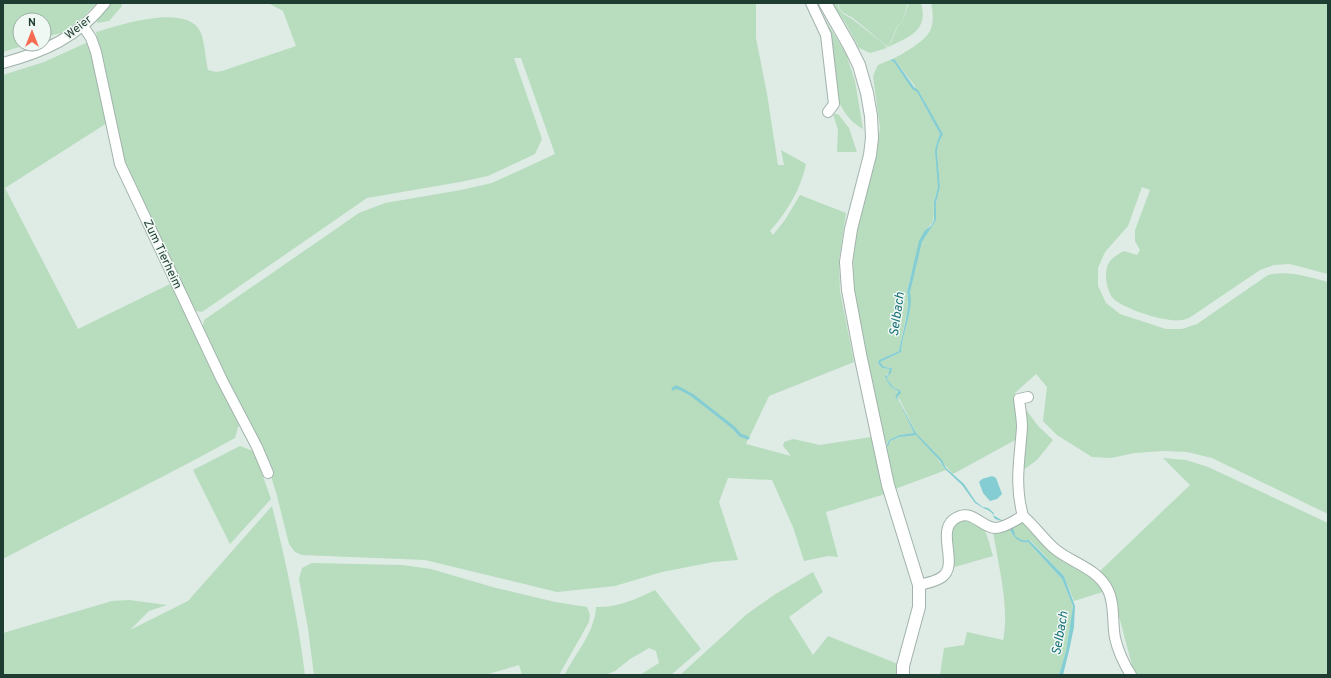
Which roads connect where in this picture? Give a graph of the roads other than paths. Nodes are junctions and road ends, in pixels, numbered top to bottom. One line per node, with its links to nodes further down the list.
1 (105, 3): 4 (street, Weier)
2 (811, 3): 6 (street)
3 (825, 3): 10 (street)
4 (83, 26): 5 (street, Weier); 8 (street, Zum Tierheim)
5 (3, 62)
6 (828, 112)
7 (1028, 397): 9 (street)
8 (268, 473)
9 (1023, 516): 10 (street); 12 (street)
10 (919, 585): 11 (street)
11 (903, 675)
12 (1131, 675)

